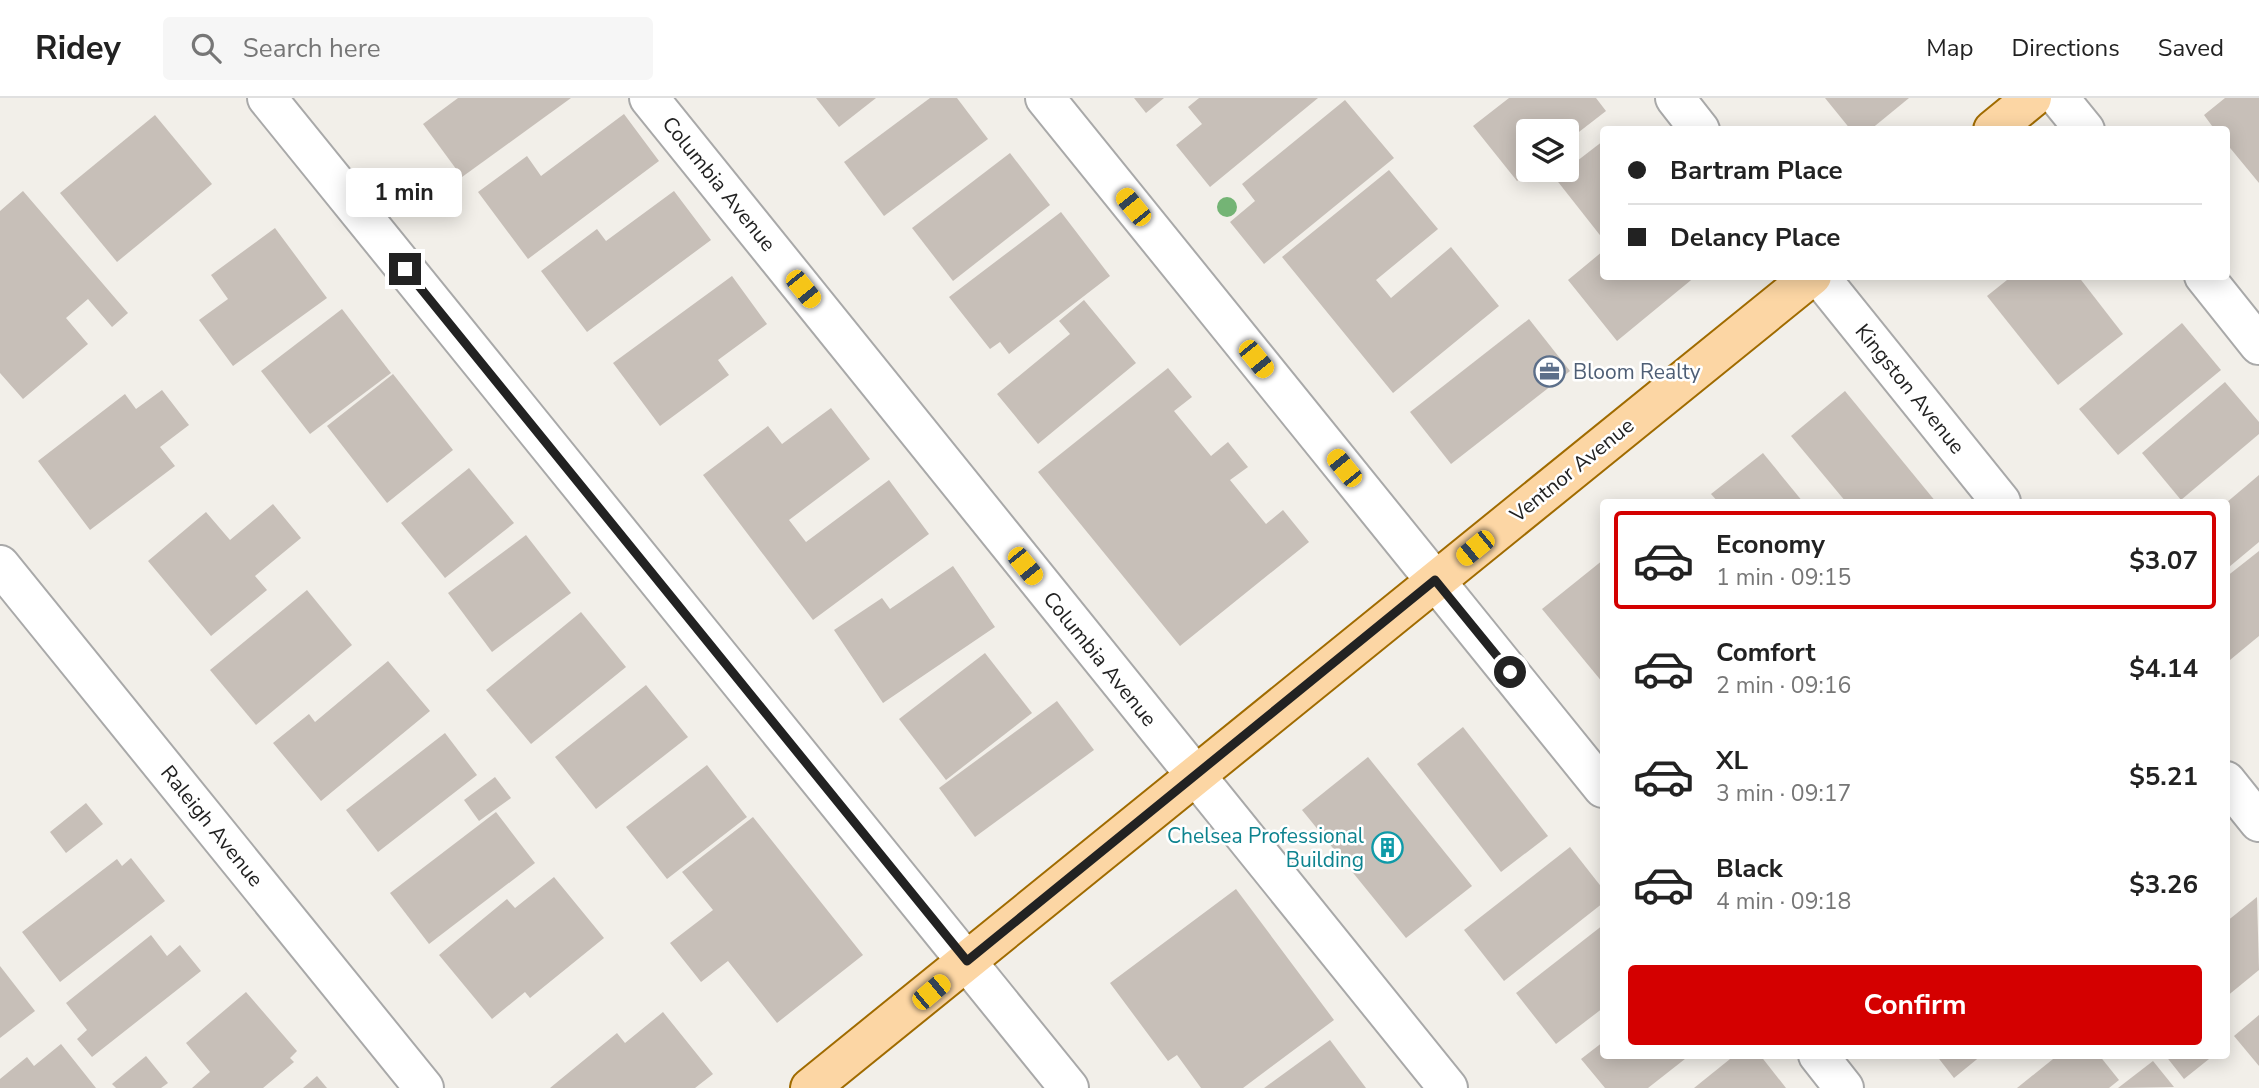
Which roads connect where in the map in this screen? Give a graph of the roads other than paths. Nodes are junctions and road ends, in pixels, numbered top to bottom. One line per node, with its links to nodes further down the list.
1 (267, 98): 21 (street)
2 (649, 98): 17 (street, Columbia Avenue)
3 (1045, 98): 16 (street)
4 (1675, 98): 7 (street)
5 (2032, 98): 8 (main road)
6 (2059, 98): 9 (street)
7 (1697, 126)
8 (1998, 126)
9 (2082, 126)
10 (1807, 280): 16 (main road, Ventnor Avenue)
11 (1822, 280): 14 (street, Kingston Avenue)
12 (2207, 280): 13 (street)
13 (2259, 345)
14 (1999, 499)
15 (0, 565): 23 (street, Raleigh Avenue)
16 (1435, 580): 17 (main road, Ventnor Avenue); 18 (street)
17 (1194, 776): 21 (main road, Ventnor Avenue); 26 (street, Columbia Avenue)
18 (1600, 784)
19 (2230, 786): 20 (street)
20 (2259, 822)
21 (967, 961): 24 (main road, Ventnor Avenue); 25 (street)
22 (1821, 1059): 27 (street)
23 (424, 1088)
24 (810, 1088)
25 (1069, 1088)
26 (1448, 1088)
27 (1844, 1088)

